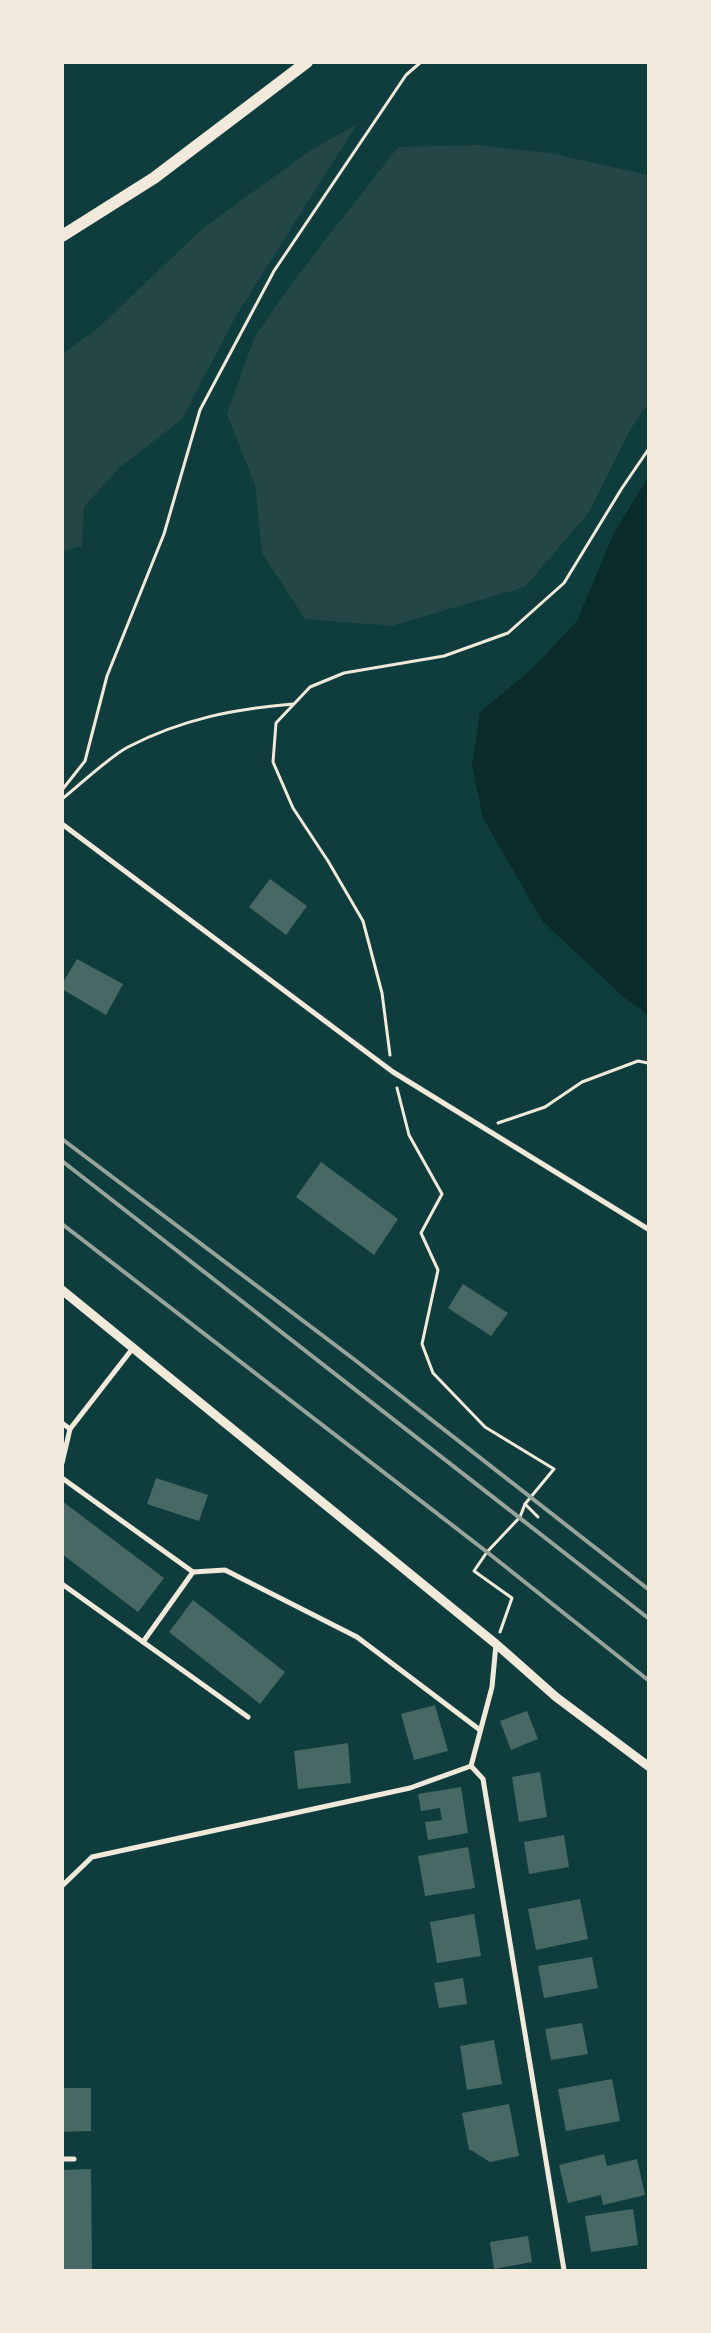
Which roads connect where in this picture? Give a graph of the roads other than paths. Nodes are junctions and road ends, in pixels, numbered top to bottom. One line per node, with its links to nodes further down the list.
1 (308, 62): 2 (main road)
2 (62, 236)
3 (62, 824): 4 (street)
4 (648, 1229)
5 (62, 1290): 6 (street)
6 (133, 1348): 8 (street); 14 (street)
7 (62, 1423): 8 (street)
8 (70, 1429): 9 (street)
9 (62, 1463)
10 (62, 1478): 11 (street)
11 (193, 1572): 13 (street); 16 (street)
12 (62, 1584): 13 (street)
13 (143, 1642): 15 (street)
14 (496, 1644): 16 (street); 18 (street)
15 (248, 1717)
16 (480, 1730): 17 (street)
17 (471, 1766): 19 (street); 22 (street)
18 (648, 1766)
19 (62, 1886)
20 (62, 2159): 21 (street)
21 (74, 2159)
22 (564, 2270)

